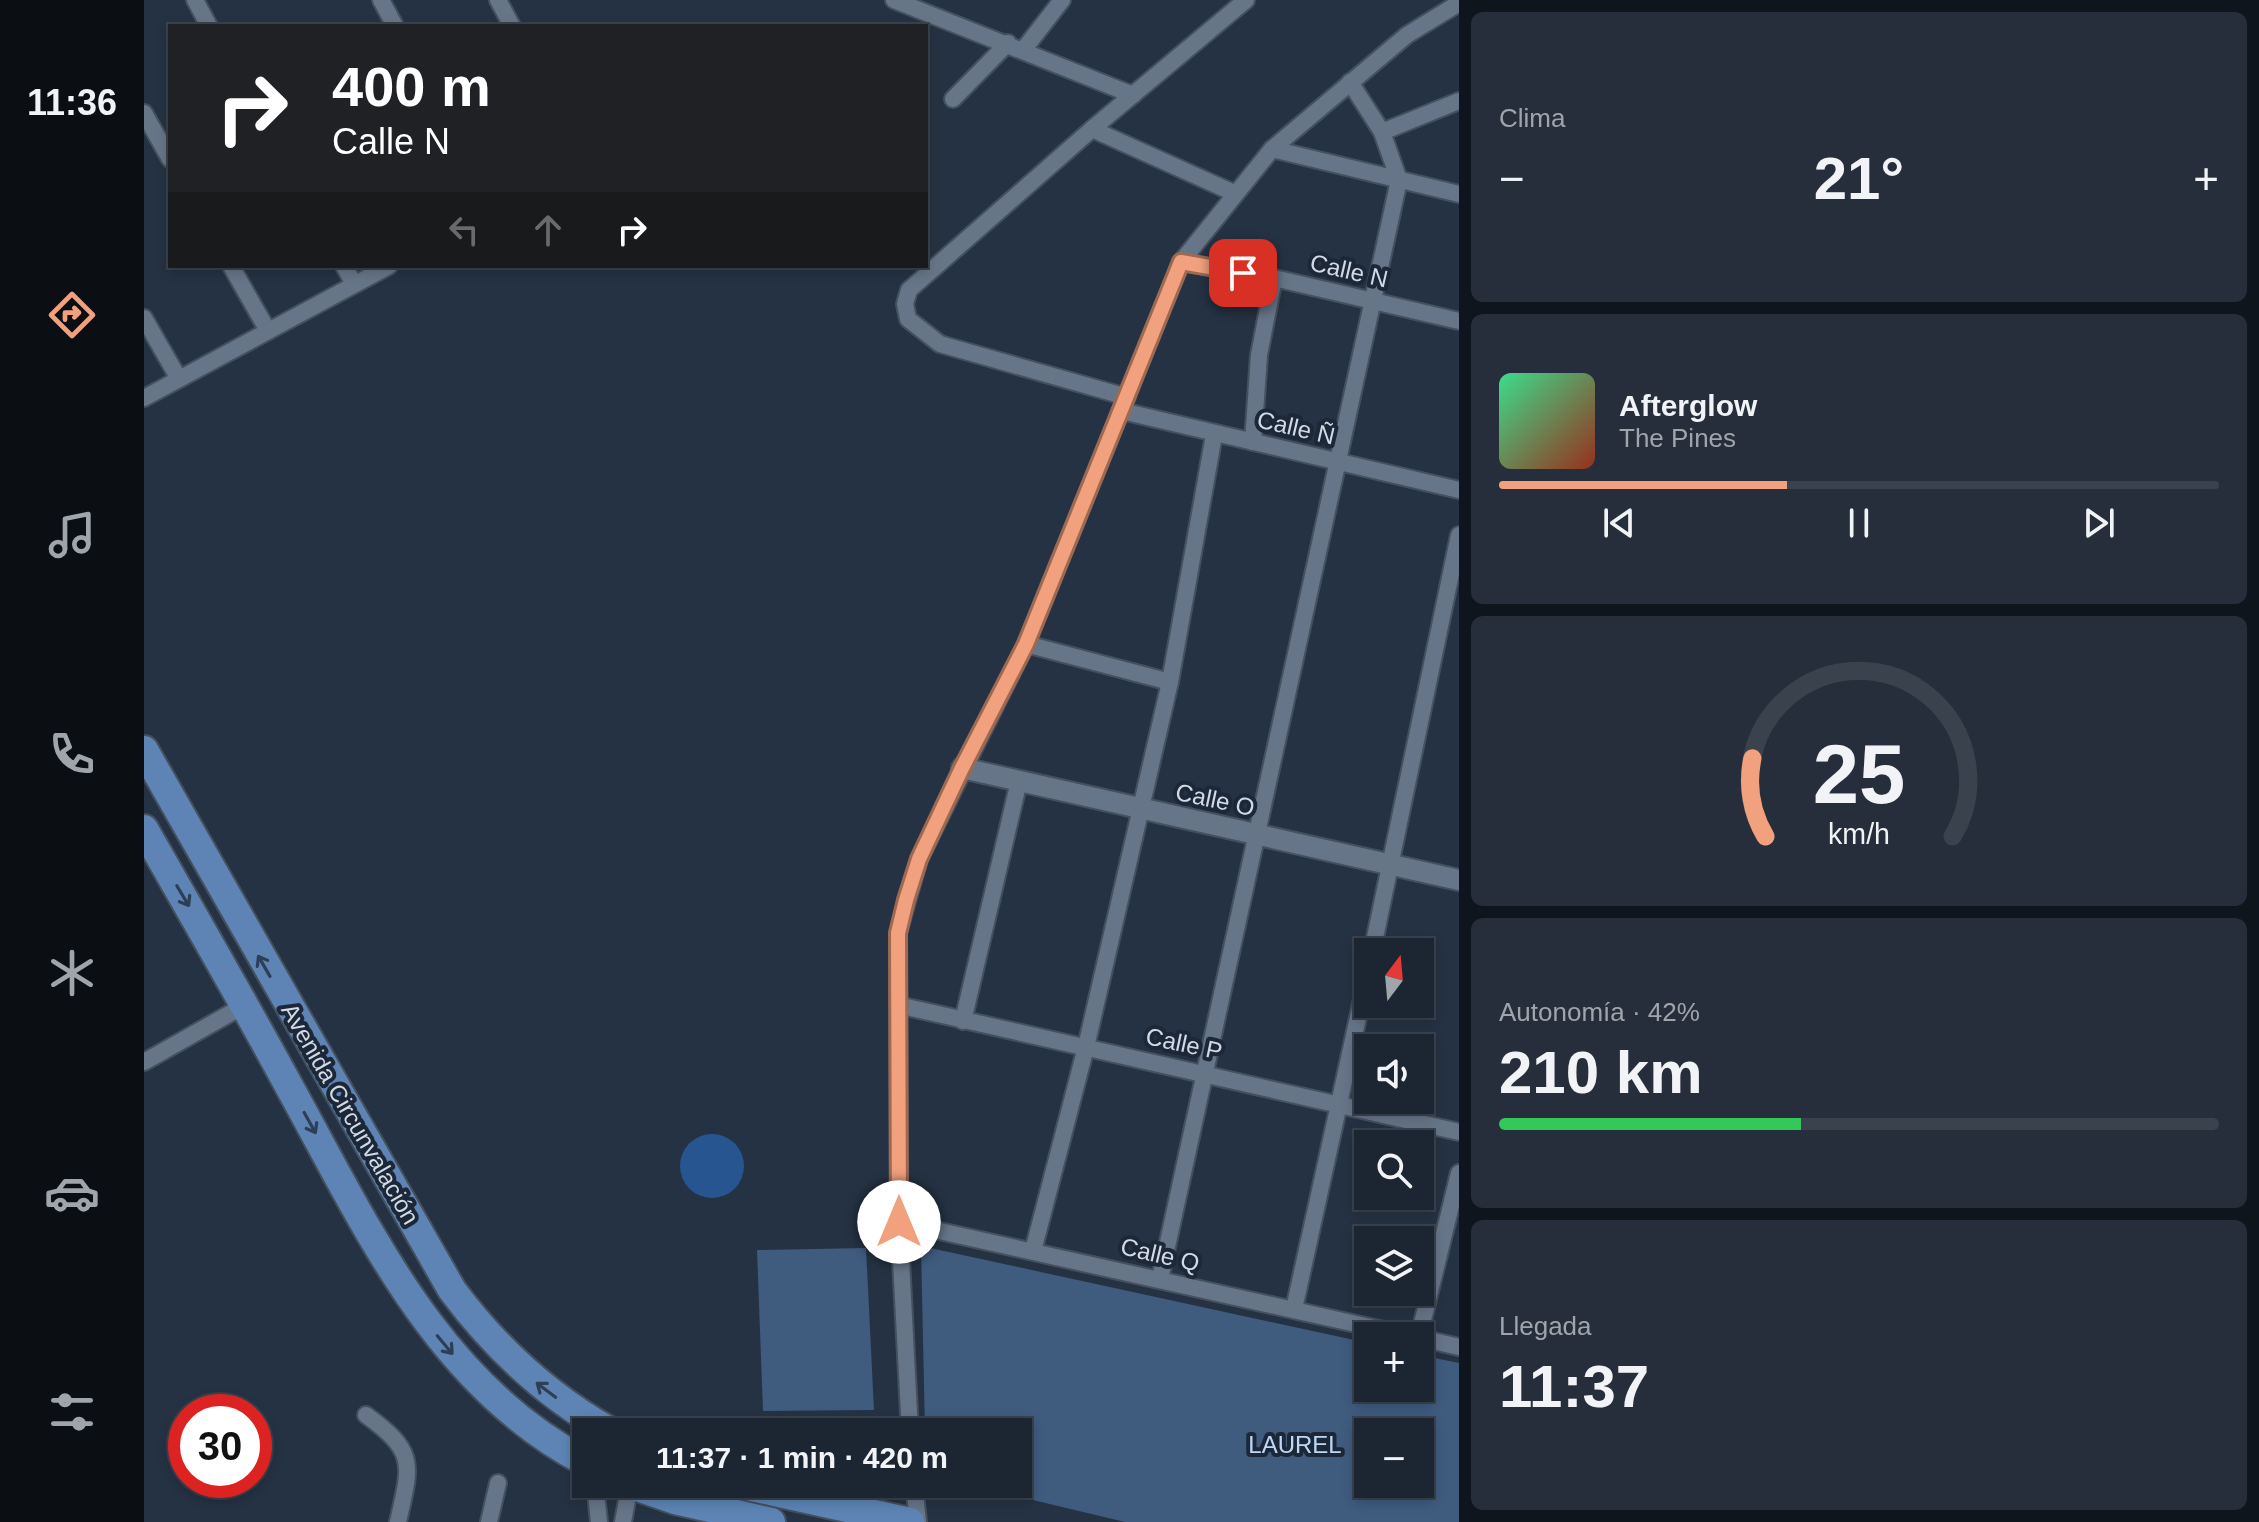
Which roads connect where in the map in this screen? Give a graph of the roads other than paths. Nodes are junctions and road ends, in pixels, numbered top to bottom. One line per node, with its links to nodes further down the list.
1 (195, 0): 8 (street)
2 (381, 0): 9 (street)
3 (498, 0): 10 (street)
4 (894, 0): 11 (street)
5 (1246, 0): 13 (street)
6 (1054, 2): 11 (street)
7 (1459, 3): 12 (street)
8 (208, 24)
9 (394, 24)
10 (511, 24)
11 (1016, 46): 13 (street); 14 (street)
12 (1350, 82): 18 (street); 19 (street)
13 (1133, 95): 17 (street)
14 (953, 99)
15 (1459, 101): 18 (street)
16 (144, 113): 20 (street)
17 (1092, 129): 22 (street); 36 (street, Calle Ñ)
18 (1382, 132): 21 (street)
19 (1272, 149): 21 (street); 22 (street)
20 (168, 155)
21 (1399, 180): 23 (street); 30 (street)
22 (1234, 193): 24 (street)
23 (1459, 194)
24 (1181, 262): 28 (street, Calle N); 36 (street)
25 (232, 268): 33 (street)
26 (345, 268): 29 (street)
27 (385, 268): 29 (street)
28 (1274, 278): 30 (street, Calle N); 38 (street)
29 (354, 284): 33 (street)
30 (1374, 302): 32 (street, Calle N); 39 (street)
31 (144, 318): 34 (street)
32 (1459, 321)
33 (268, 331): 34 (street)
34 (179, 379): 35 (street)
35 (144, 398)
36 (1124, 404): 37 (street, Calle Ñ); 42 (street)
37 (1214, 435): 38 (street, Calle Ñ); 43 (street)
38 (1253, 442): 39 (street, Calle Ñ)
39 (1339, 463): 40 (street, Calle Ñ); 49 (street)
40 (1459, 490)
41 (1459, 535): 50 (street)
42 (1026, 644): 43 (street); 45 (street)
43 (1170, 682): 47 (street)
44 (146, 758): 52 (highway, Avenida Circunvalación)
45 (962, 768): 46 (street, Calle O); 56 (street)
46 (1019, 781): 47 (street, Calle O); 58 (street)
47 (1140, 811): 49 (street, Calle O); 59 (street)
48 (144, 829): 54 (highway, Avenida Circunvalación, one-way to 54)
49 (1255, 835): 50 (street, Calle O); 61 (street)
50 (1390, 866): 51 (street, Calle O); 53 (street)
51 (1459, 880)
52 (243, 929): 54 (highway); 74 (highway, Avenida Circunvalación, one-way to 52)
53 (1375, 938)
54 (211, 944): 55 (highway, Avenida Circunvalación)
55 (245, 1005): 60 (street); 76 (highway, Avenida Circunvalación, one-way to 76)
56 (898, 1005): 58 (street, Calle P); 65 (street)
57 (1359, 1018): 62 (street)
58 (963, 1021): 59 (street, Calle P)
59 (1086, 1047): 61 (street, Calle P); 66 (street)
60 (144, 1062)
61 (1206, 1073): 62 (street, Calle P); 67 (street)
62 (1341, 1104): 63 (street, Calle P); 68 (street)
63 (1459, 1132)
64 (1459, 1173): 69 (street)
65 (899, 1222): 66 (street, Calle Q); 75 (street)
66 (1033, 1251): 67 (street, Calle Q)
67 (1160, 1279): 68 (street, Calle Q)
68 (1294, 1309): 70 (street, Calle Q)
69 (1423, 1322)
70 (1354, 1323)
71 (1434, 1341): 72 (street)
72 (1459, 1347)
73 (366, 1415): 83 (street)
74 (590, 1418)
75 (909, 1418)
76 (572, 1454)
77 (498, 1483): 84 (street)
78 (596, 1498): 85 (street)
79 (627, 1498): 86 (street)
80 (669, 1498): 87 (highway)
81 (802, 1498): 88 (highway)
82 (915, 1498): 89 (street)
83 (398, 1522)
84 (489, 1522)
85 (599, 1522)
86 (623, 1522)
87 (771, 1522)
88 (910, 1522)
89 (918, 1522)

